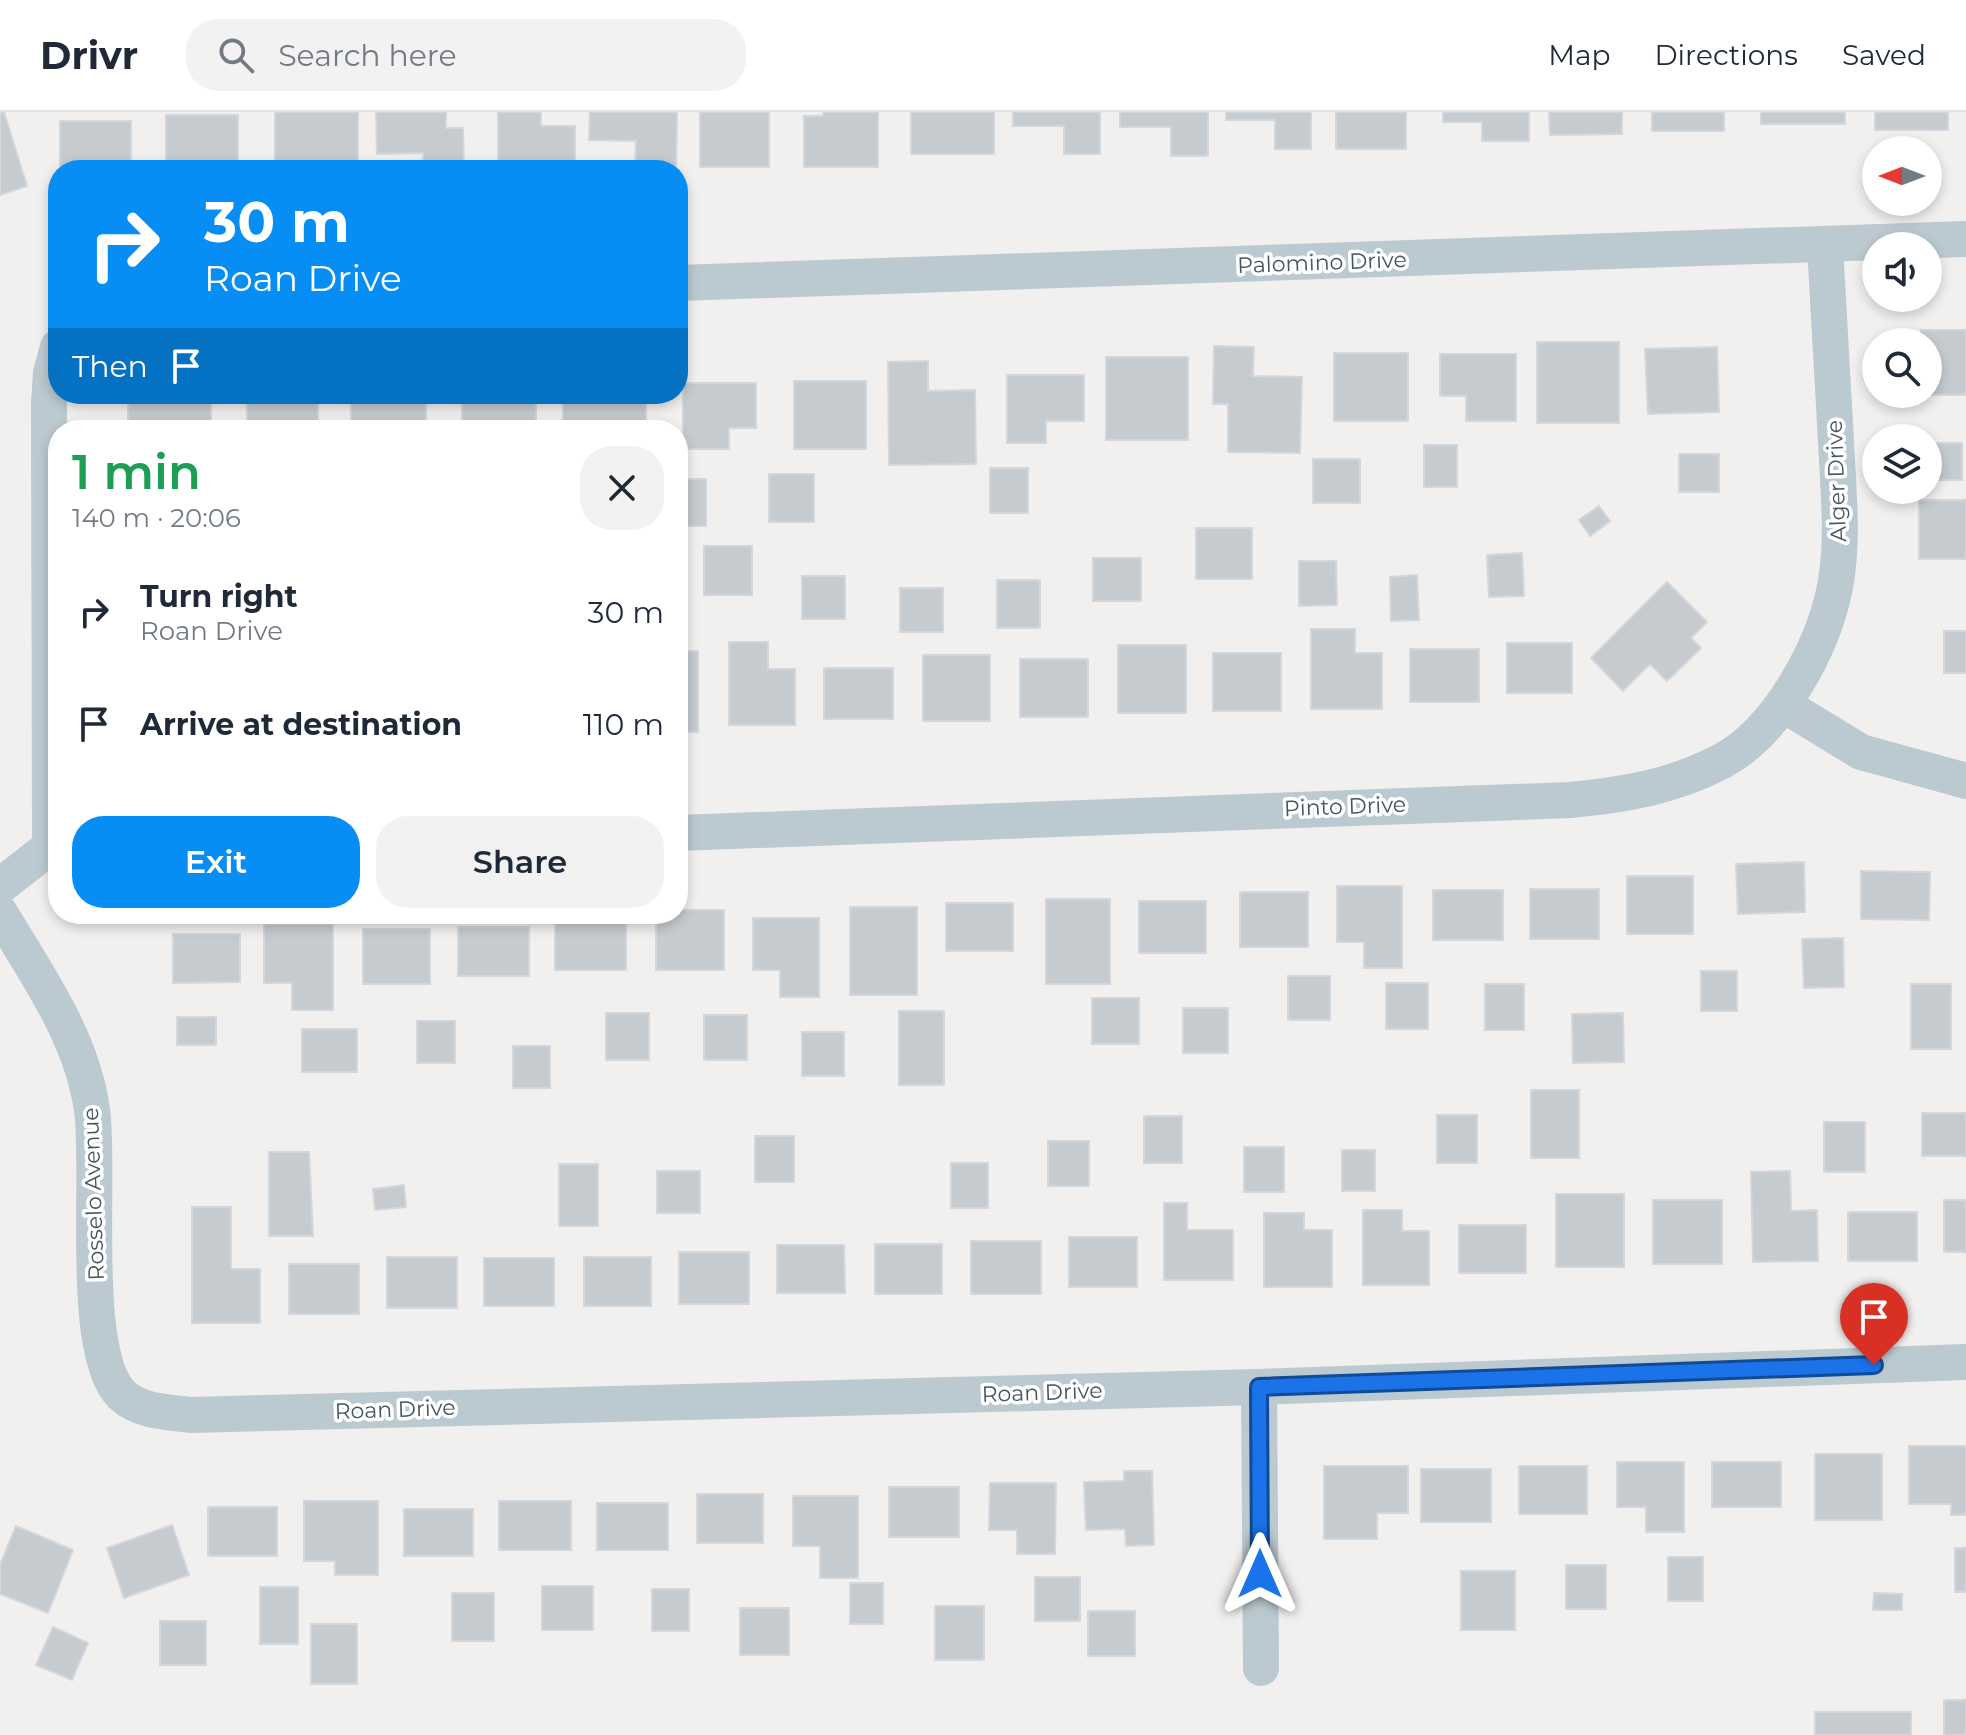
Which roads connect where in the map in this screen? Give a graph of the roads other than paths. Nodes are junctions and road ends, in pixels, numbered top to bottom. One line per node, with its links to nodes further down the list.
1 (1966, 239): 2 (street, Palomino Drive)
2 (1825, 246): 3 (street, Palomino Drive); 4 (street, Alger Drive)
3 (688, 283)
4 (1784, 705): 5 (street); 6 (street, Pinto Drive)
5 (1966, 781)
6 (688, 833)
7 (48, 851): 8 (street)
8 (0, 886)
9 (0, 913): 12 (street, Rosselo Avenue)
10 (1966, 1362): 11 (street, Roan Drive)
11 (1259, 1387): 12 (street, Roan Drive); 13 (street)
12 (122, 1395)
13 (1261, 1668)

